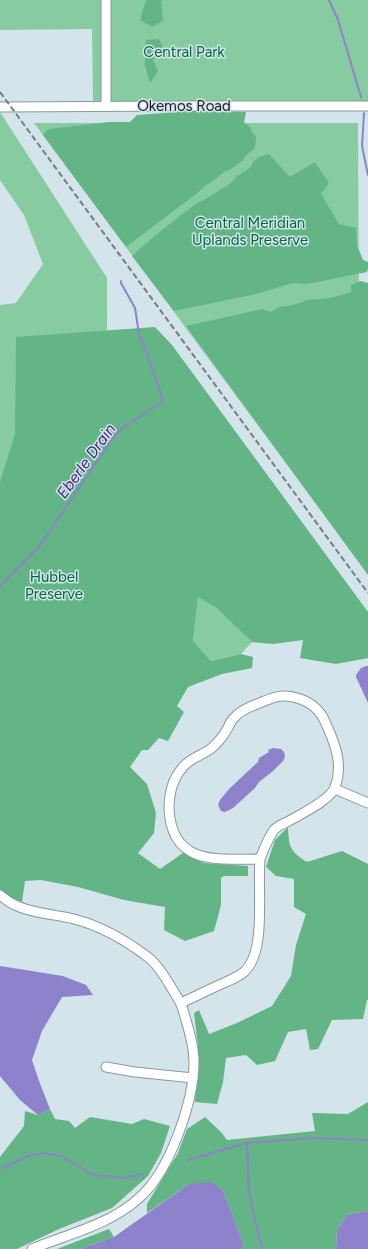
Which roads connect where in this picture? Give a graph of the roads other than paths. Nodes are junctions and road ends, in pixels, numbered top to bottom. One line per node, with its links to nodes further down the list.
1 (106, 0): 2 (street)
2 (106, 106): 3 (street, Okemos Road); 4 (street, Okemos Road)
3 (368, 106)
4 (0, 107)
5 (335, 789): 6 (street); 7 (street); 7 (street)
6 (368, 803)
7 (260, 859): 9 (street)
8 (0, 895): 9 (street)
9 (181, 1003): 11 (street)
10 (106, 1067): 11 (street)
11 (193, 1078): 12 (street)
12 (32, 1249)

